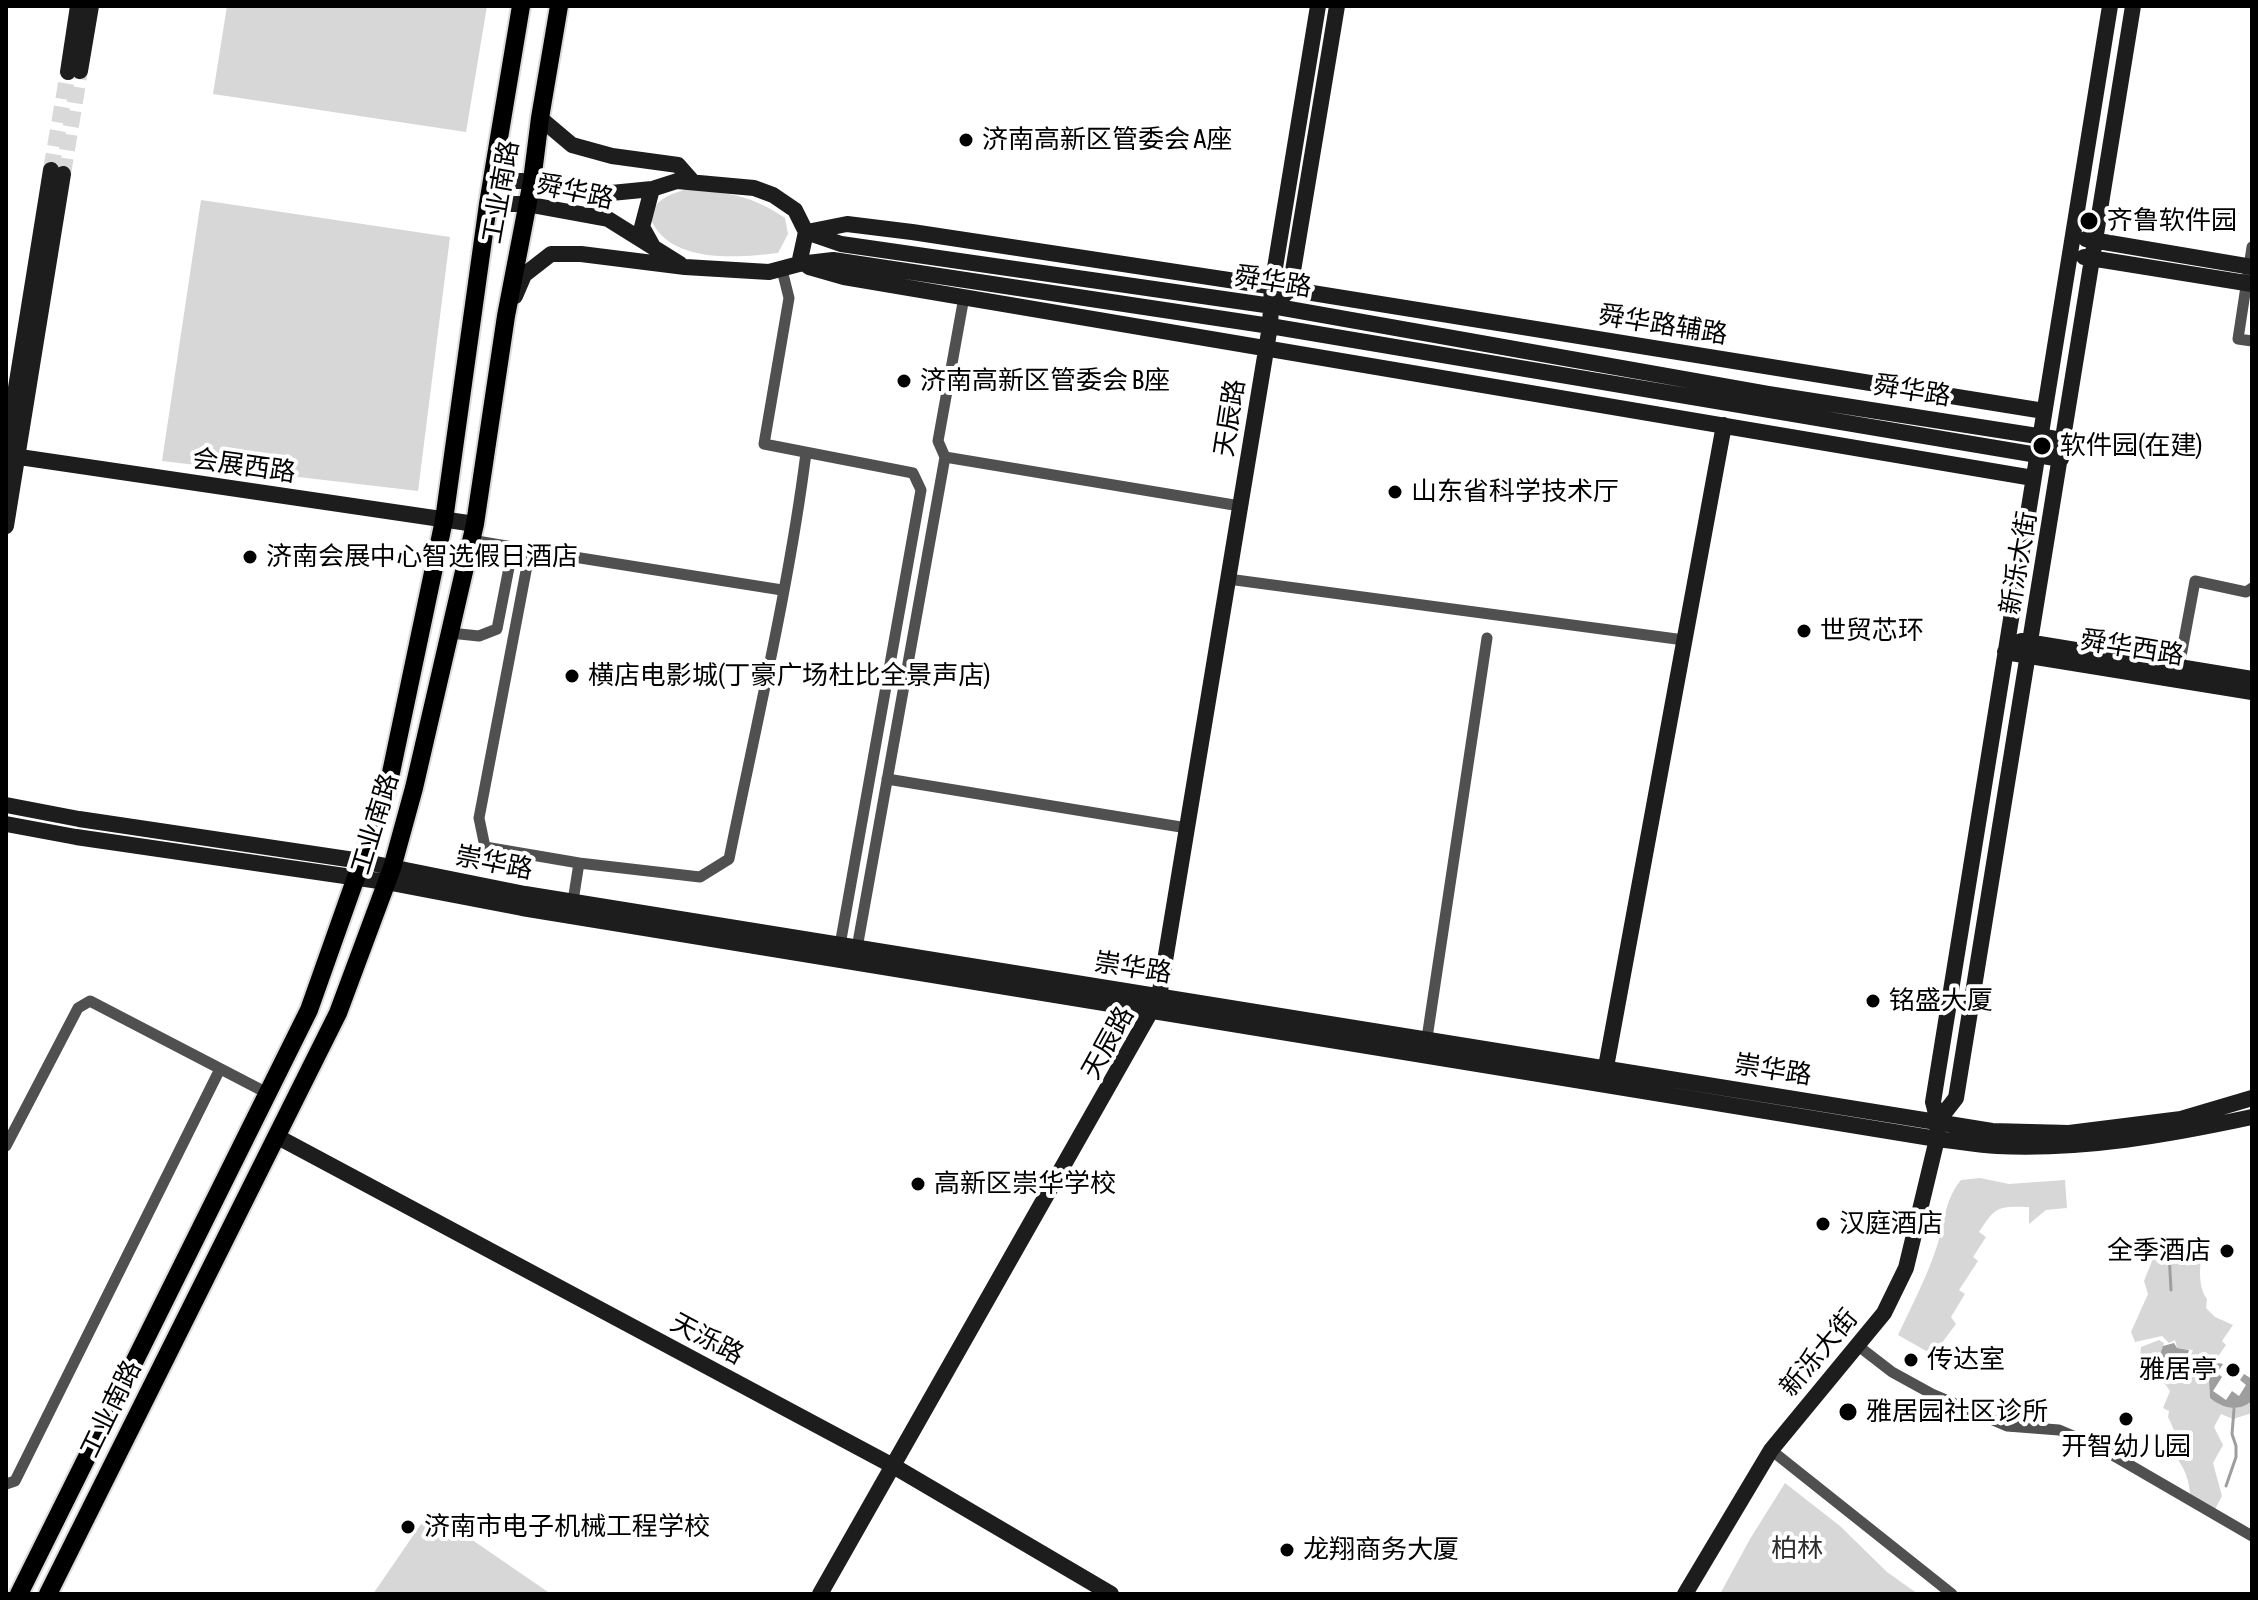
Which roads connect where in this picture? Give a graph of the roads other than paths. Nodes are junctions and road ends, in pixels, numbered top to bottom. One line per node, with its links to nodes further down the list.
1 (78, 6): 2 (main road)
2 (91, 6)
3 (521, 6): 11 (main road, 工业南路)
4 (559, 6): 9 (main road, 工业南路)
5 (1318, 6): 28 (main road, 天辰路)
6 (1337, 6): 28 (main road, 天辰路)
7 (2110, 6): 18 (main road, 新泺大街)
8 (2133, 6): 19 (main road, 新泺大街)
9 (540, 118): 12 (main road, 工业南路); 13 (main road)
10 (57, 172): 40 (main road)
11 (494, 181): 12 (main road, 舜华路); 15 (main road, 工业南路)
12 (532, 181): 14 (main road, 舜华路); 16 (main road, 工业南路)
13 (693, 182): 14 (main road, 舜华路); 17 (main road, 舜华路)
14 (652, 189): 20 (main road)
15 (488, 204): 16 (main road, 舜华路); 46 (main road, 工业南路)
16 (526, 204): 20 (main road, 舜华路); 31 (main road, 工业南路)
17 (806, 232): 24 (main road); 28 (main road, 舜华路辅路); 30 (main road, 舜华路)
18 (2072, 238): 19 (main road); 22 (main road, 新泺大街)
19 (2095, 240): 23 (main road, 新泺大街); 27 (main road)
20 (653, 247): 25 (main road, 舜华路)
21 (2252, 247): 27 (street)
22 (2070, 255): 23 (main road); 35 (main road, 新泺大街)
23 (2092, 258): 27 (main road); 38 (main road, 新泺大街)
24 (799, 264): 26 (main road, 舜华路); 29 (main road); 32 (main road, 舜华路)
25 (685, 267): 26 (main road, 舜华路); 31 (main road)
26 (782, 270): 39 (street)
27 (2250, 275): 33 (street)
28 (1279, 288): 30 (main road, 天辰路); 35 (main road, 舜华路辅路)
29 (964, 297): 34 (main road); 42 (street)
30 (1272, 306): 32 (main road, 天辰路); 37 (main road, 舜华路)
31 (506, 316): 48 (main road, 工业南路)
32 (1270, 326): 34 (main road, 天辰路); 41 (main road, 舜华路)
33 (2252, 341)
34 (1266, 347): 36 (main road); 45 (main road, 天辰路)
35 (2044, 411): 37 (main road, 新泺大街)
36 (1724, 425): 44 (main road); 56 (main road)
37 (2039, 436): 38 (main road, 舜华路); 41 (main road, 新泺大街)
38 (2063, 440): 43 (main road, 新泺大街)
39 (806, 453): 52 (street); 70 (street)
40 (10, 454): 46 (main road, 会展西路); 47 (main road)
41 (2036, 454): 43 (main road, 舜华路); 44 (main road, 新泺大街)
42 (945, 457): 45 (street); 62 (street)
43 (2061, 459): 58 (main road, 新泺大街)
44 (2033, 478): 57 (main road, 新泺大街)
45 (1240, 506): 51 (main road, 天辰路)
46 (444, 520): 48 (main road, 会展西路); 67 (main road, 工业南路)
47 (6, 526)
48 (473, 532): 49 (street); 54 (main road, 工业南路)
49 (513, 547): 50 (street); 54 (street)
50 (530, 550): 52 (street); 66 (street)
51 (1228, 579): 56 (street); 65 (main road, 天辰路)
52 (782, 590): 66 (street)
53 (2250, 591): 59 (street)
54 (450, 633): 68 (main road, 工业南路)
55 (1487, 638): 72 (street)
56 (1684, 640): 73 (main road)
57 (2006, 645): 58 (main road, 舜华西路); 78 (main road, 新泺大街)
58 (2029, 649): 59 (main road, 舜华西路); 61 (main road, 舜华西路); 78 (main road, 新泺大街)
59 (2179, 667): 60 (main road, 舜华西路)
60 (2252, 679)
61 (2252, 692)
62 (887, 779): 65 (street); 70 (street)
63 (6, 805): 67 (main road, 崇华路)
64 (6, 824): 67 (main road, 崇华路)
65 (1187, 828): 71 (main road, 天辰路)
66 (579, 863): 69 (street)
67 (358, 870): 68 (main road, 崇华路); 75 (main road, 工业南路)
68 (389, 875): 69 (main road, 崇华路); 71 (main road, 崇华路); 79 (main road, 工业南路)
69 (573, 901): 70 (main road, 崇华路)
70 (848, 946): 71 (main road, 崇华路)
71 (1156, 1005): 72 (main road, 崇华路); 80 (main road, 崇华路); 84 (main road, 天辰路)
72 (1427, 1038): 73 (main road, 崇华路)
73 (1606, 1067): 78 (main road, 崇华路)
74 (220, 1069): 75 (street); 81 (street); 85 (street)
75 (267, 1093): 87 (main road, 工业南路)
76 (2252, 1098): 78 (main road, 崇华路)
77 (2252, 1117): 80 (main road, 崇华路)
78 (1938, 1121): 80 (main road, 新泺大街)
79 (276, 1136): 84 (main road, 天泺路); 88 (main road, 工业南路)
80 (1937, 1139): 82 (main road, 新泺大街)
81 (6, 1146)
82 (1857, 1345): 83 (main road, 新泺大街); 86 (street)
83 (1771, 1450): 91 (main road, 新泺大街); 92 (street)
84 (895, 1467): 89 (main road, 天辰路); 90 (main road, 天泺路)
85 (6, 1484)
86 (2252, 1536)
87 (19, 1594)
88 (48, 1594)
89 (820, 1594)
90 (1111, 1594)
91 (1685, 1594)
92 (1952, 1594)

